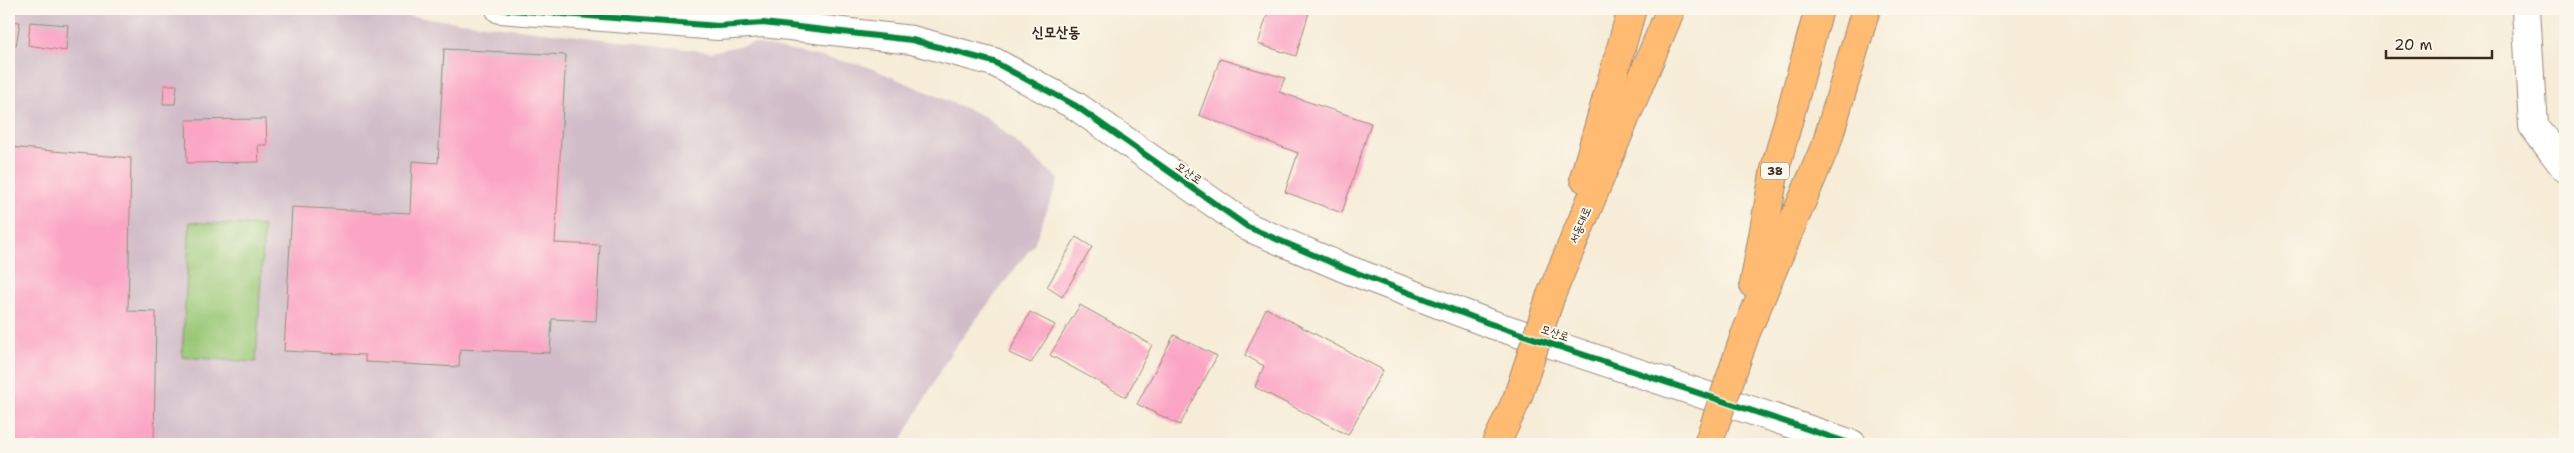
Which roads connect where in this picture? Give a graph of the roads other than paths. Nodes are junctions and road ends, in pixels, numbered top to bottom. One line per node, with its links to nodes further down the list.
1 (500, 9): 12 (street, 모산로)
2 (1632, 9): 8 (highway)
3 (1671, 9): 8 (highway, 서동대로)
4 (1819, 9): 9 (highway, 38)
5 (1866, 9): 9 (highway)
6 (2526, 9): 7 (street)
7 (2565, 168)
8 (1551, 295): 10 (highway, 서동대로, bridge)
9 (1745, 335): 11 (highway, 38, bridge)
10 (1496, 444)
11 (1708, 444)
12 (1852, 444)

